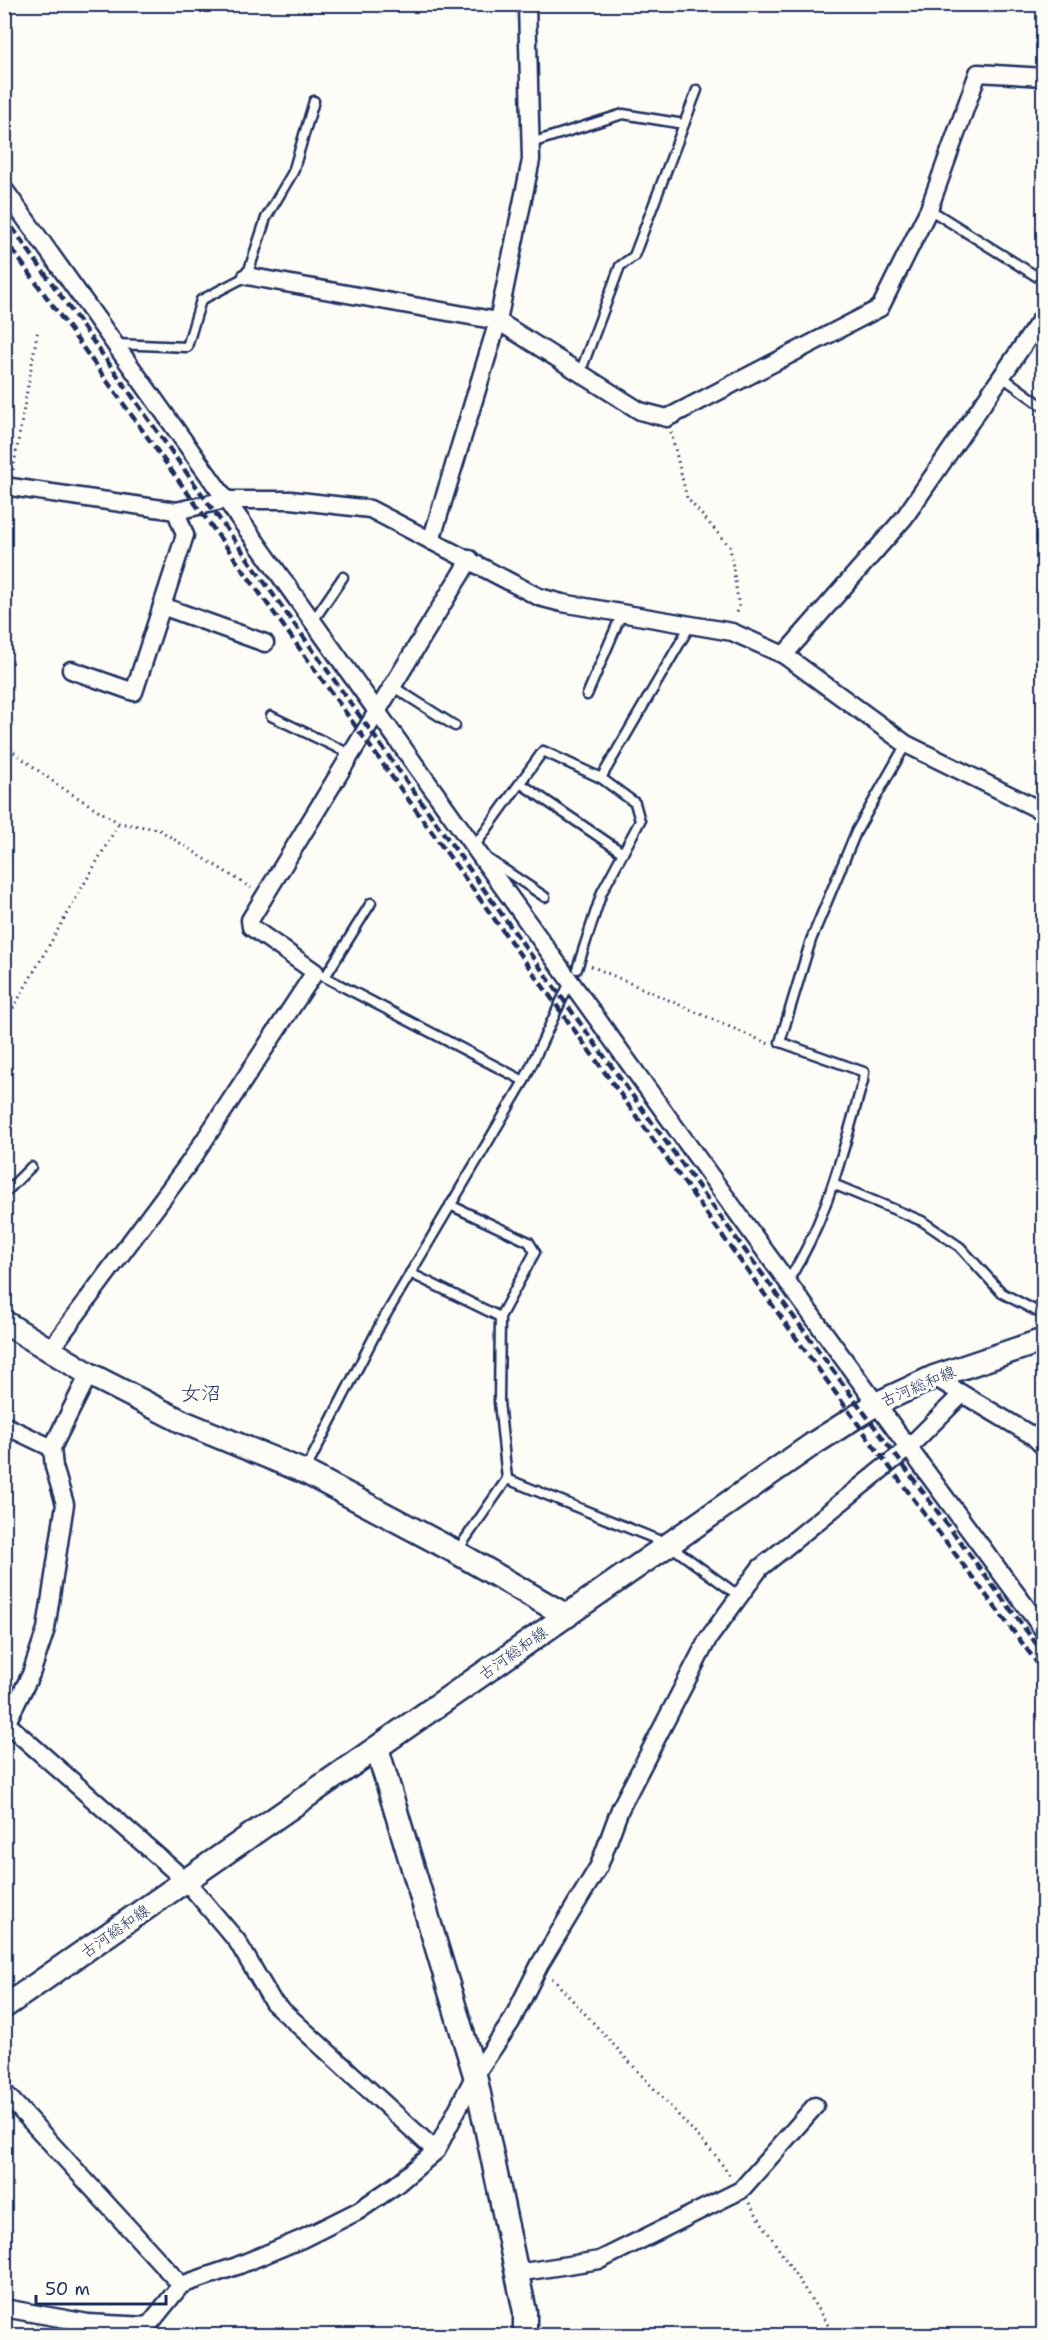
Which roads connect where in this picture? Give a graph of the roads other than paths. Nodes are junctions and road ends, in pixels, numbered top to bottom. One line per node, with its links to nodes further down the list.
1 (527, 4): 6 (street)
2 (1044, 76): 8 (street)
3 (697, 90): 5 (lane)
4 (314, 101): 9 (lane)
5 (684, 124): 6 (lane); 14 (lane)
6 (531, 143): 12 (street)
7 (4, 189): 13 (street)
8 (929, 209): 10 (lane); 14 (street)
9 (247, 276): 12 (street); 13 (lane)
10 (1044, 281)
11 (1044, 315): 15 (street)
12 (498, 321): 14 (street); 20 (street)
13 (115, 344): 18 (street)
14 (580, 373)
15 (1001, 376): 16 (lane); 28 (street)
16 (1044, 407)
17 (7, 487): 19 (street)
18 (226, 500): 19 (street); 20 (street); 25 (street)
19 (176, 511): 23 (street)
20 (431, 541): 21 (street)
21 (470, 559): 24 (street); 30 (street)
22 (343, 577): 25 (lane)
23 (162, 606): 27 (street); 29 (street)
24 (622, 613): 26 (street); 31 (lane)
25 (313, 621): 32 (street)
26 (691, 624): 28 (street); 37 (lane)
27 (265, 643)
28 (784, 655): 35 (street)
29 (71, 670)
30 (392, 686): 32 (street); 34 (lane)
31 (587, 695)
32 (377, 710): 36 (street); 40 (street)
33 (271, 716): 36 (lane)
34 (455, 726)
35 (906, 744): 39 (street); 48 (lane)
36 (350, 754): 44 (street)
37 (601, 778): 38 (lane); 41 (lane)
38 (520, 783): 40 (lane); 41 (lane)
39 (1044, 812)
40 (476, 849): 42 (lane); 45 (street)
41 (623, 853): 45 (lane)
42 (545, 897)
43 (371, 903): 44 (lane)
44 (320, 974): 46 (lane); 57 (street)
45 (574, 975): 46 (lane); 52 (street)
46 (524, 1081): 50 (lane)
47 (31, 1167): 49 (lane)
48 (832, 1184): 52 (lane); 53 (lane)
49 (4, 1194)
50 (450, 1205): 51 (lane); 54 (lane)
51 (410, 1273): 54 (lane); 66 (lane)
52 (787, 1282): 61 (street)
53 (1044, 1310)
54 (500, 1317): 67 (lane)
55 (4, 1322): 57 (street)
56 (1044, 1340): 59 (street, 古河総和線)
57 (50, 1350): 58 (street)
58 (89, 1374): 64 (street); 66 (street)
59 (934, 1377): 60 (street); 61 (street, 古河総和線)
60 (961, 1395): 63 (street); 65 (street)
61 (876, 1404): 65 (street); 68 (street, 古河総和線)
62 (4, 1425): 64 (street)
63 (1044, 1447)
64 (52, 1448): 73 (street)
65 (908, 1448): 70 (street); 72 (street)
66 (305, 1472): 69 (street)
67 (507, 1479): 68 (lane); 69 (lane)
68 (668, 1544): 70 (lane); 71 (street, 古河総和線)
69 (456, 1552): 71 (street)
70 (739, 1596): 77 (street)
71 (567, 1616): 74 (street, 古河総和線)
72 (1044, 1631)
73 (6, 1722): 75 (street)
74 (376, 1748): 75 (street, 古河総和線); 77 (street)
75 (187, 1882): 76 (street, 古河総和線); 80 (street)
76 (4, 2007)
77 (475, 2075): 80 (street); 81 (street)
78 (4, 2092): 82 (street)
79 (815, 2106): 81 (street)
80 (436, 2151): 82 (street)
81 (517, 2273): 84 (street)
82 (181, 2285): 83 (street)
83 (4, 2308)
84 (525, 2336)

